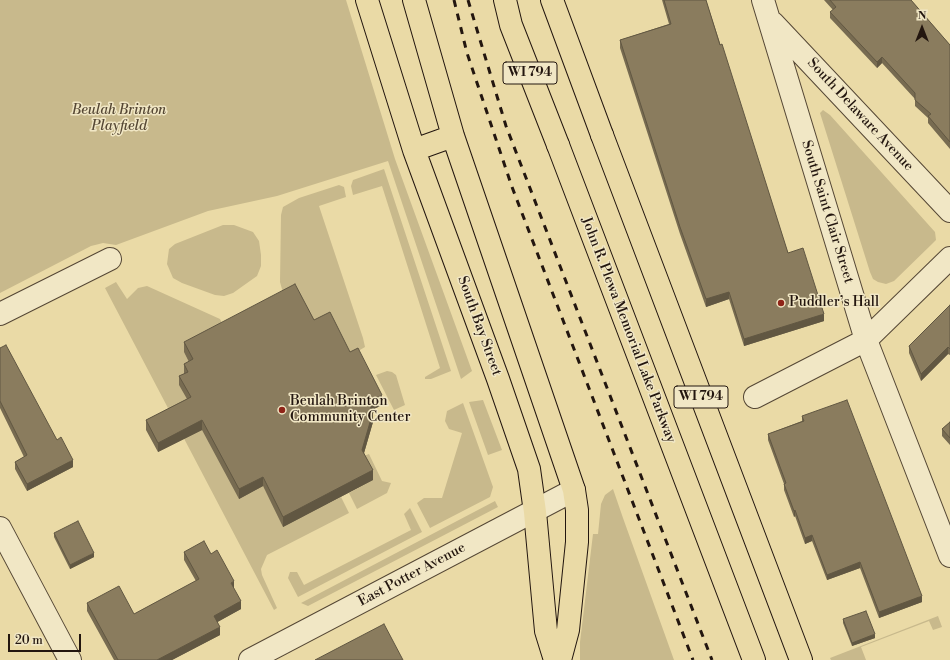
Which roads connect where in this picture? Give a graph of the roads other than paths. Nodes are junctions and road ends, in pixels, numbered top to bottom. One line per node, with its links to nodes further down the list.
1 (367, 0): 7 (main road, South Bay Street)
2 (414, 0): 6 (main road)
3 (505, 0): 22 (main road, John R. Plewa Memorial Lake Parkway / WI 794)
4 (552, 0): 23 (main road, WI 794)
5 (766, 10): 8 (street, South Delaware Avenue); 12 (street, South Saint Clair Street)
6 (453, 136): 7 (main road); 14 (main road)
7 (414, 150): 15 (main road, South Bay Street)
8 (950, 212)
9 (950, 258): 12 (street)
10 (110, 259): 11 (street)
11 (0, 314)
12 (866, 340): 13 (street); 17 (street, South Saint Clair Street)
13 (755, 397)
14 (574, 490): 15 (street, East Potter Avenue); 21 (main road)
15 (535, 512): 19 (street, East Potter Avenue); 20 (main road, South Bay Street)
16 (0, 528): 18 (street)
17 (950, 556)
18 (70, 660)
19 (250, 660)
20 (555, 660)
21 (560, 660)
22 (754, 660)
23 (801, 660)

